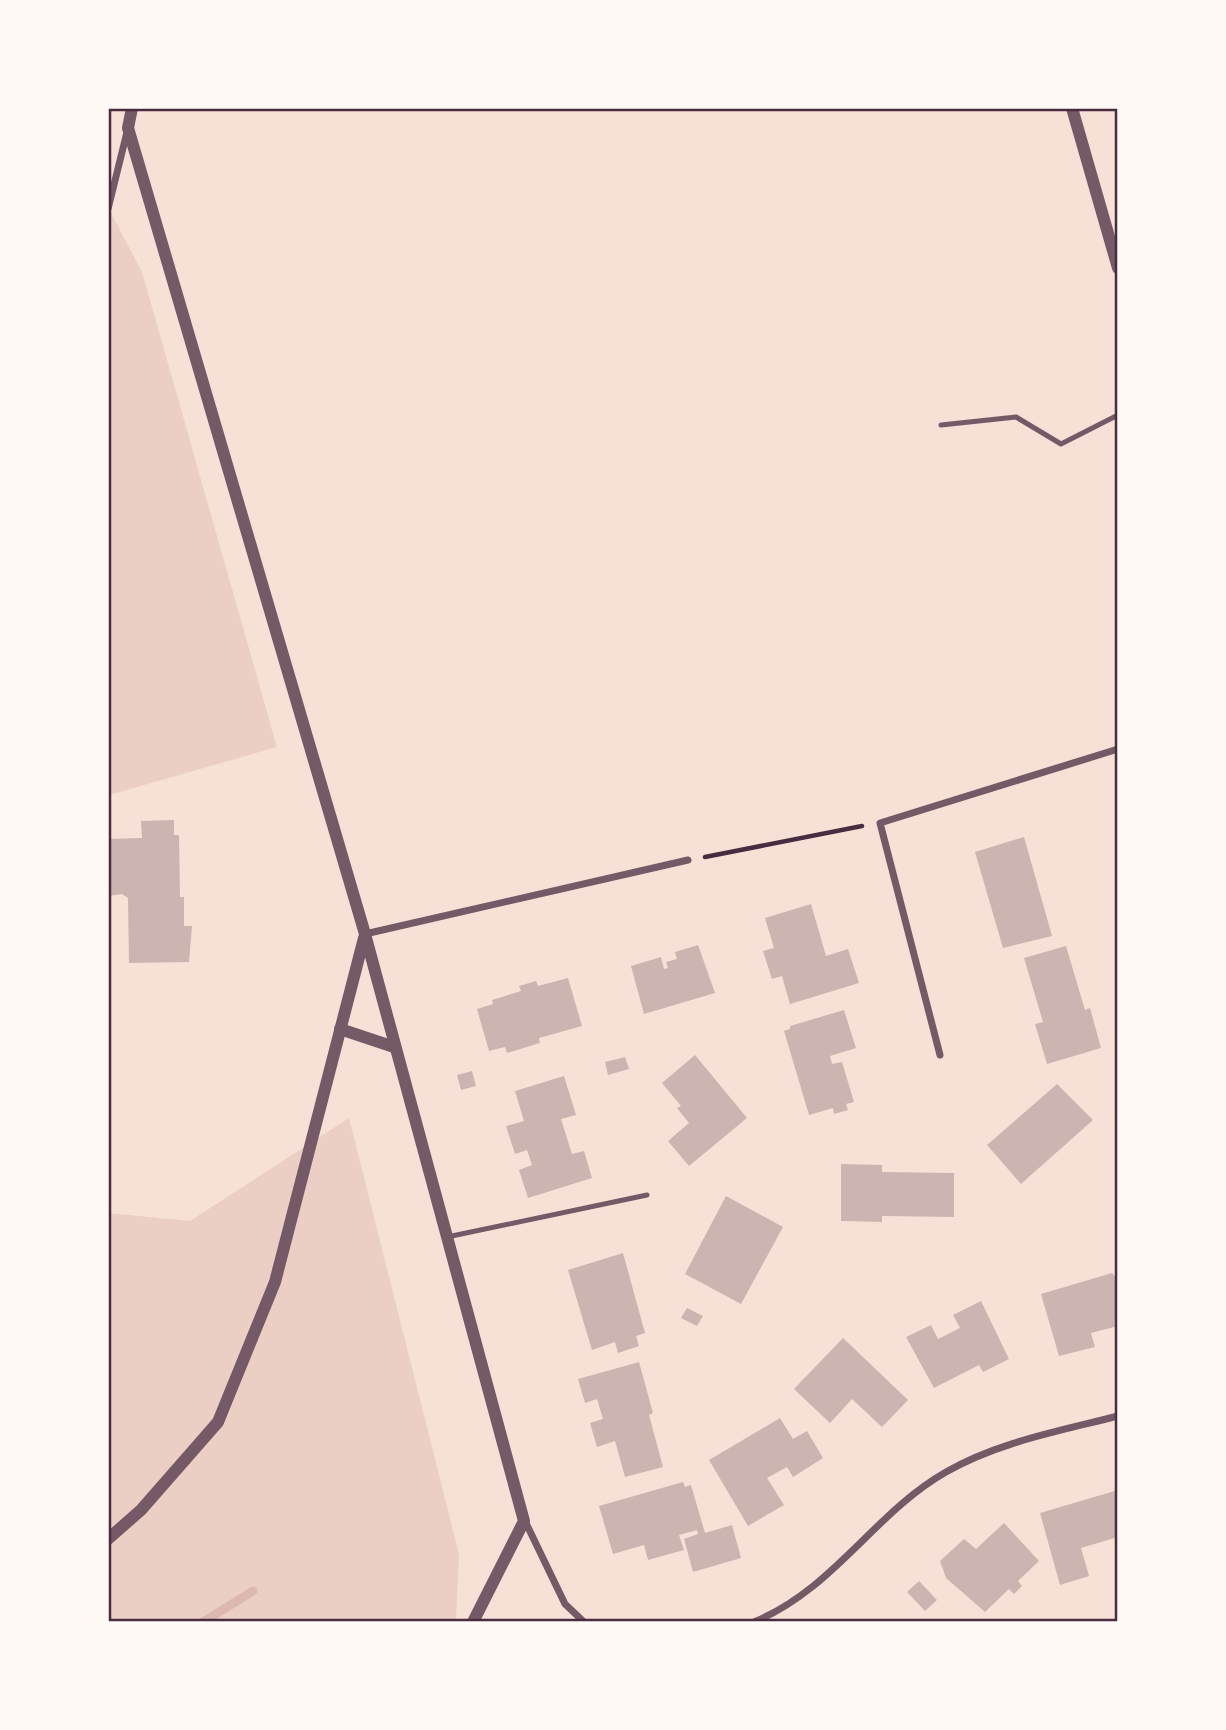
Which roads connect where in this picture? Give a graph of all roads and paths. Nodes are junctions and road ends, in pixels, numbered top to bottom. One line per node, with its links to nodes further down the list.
1 (132, 108): 3 (street)
2 (1072, 108): 5 (street)
3 (128, 128): 4 (street); 11 (street)
4 (108, 209)
5 (1118, 268)
6 (1118, 415): 7 (lane)
7 (940, 425)
8 (1118, 749): 9 (street)
9 (880, 823): 10 (path); 14 (street)
10 (688, 860): 11 (street)
11 (365, 934): 12 (street); 13 (street)
12 (340, 1029): 13 (street); 19 (street)
13 (394, 1047): 16 (street)
14 (940, 1055)
15 (647, 1195): 16 (lane)
16 (447, 1237): 18 (street)
17 (1118, 1416): 22 (street)
18 (524, 1521): 20 (street); 21 (street)
19 (108, 1539)
20 (473, 1622)
21 (584, 1622)
22 (754, 1622)

